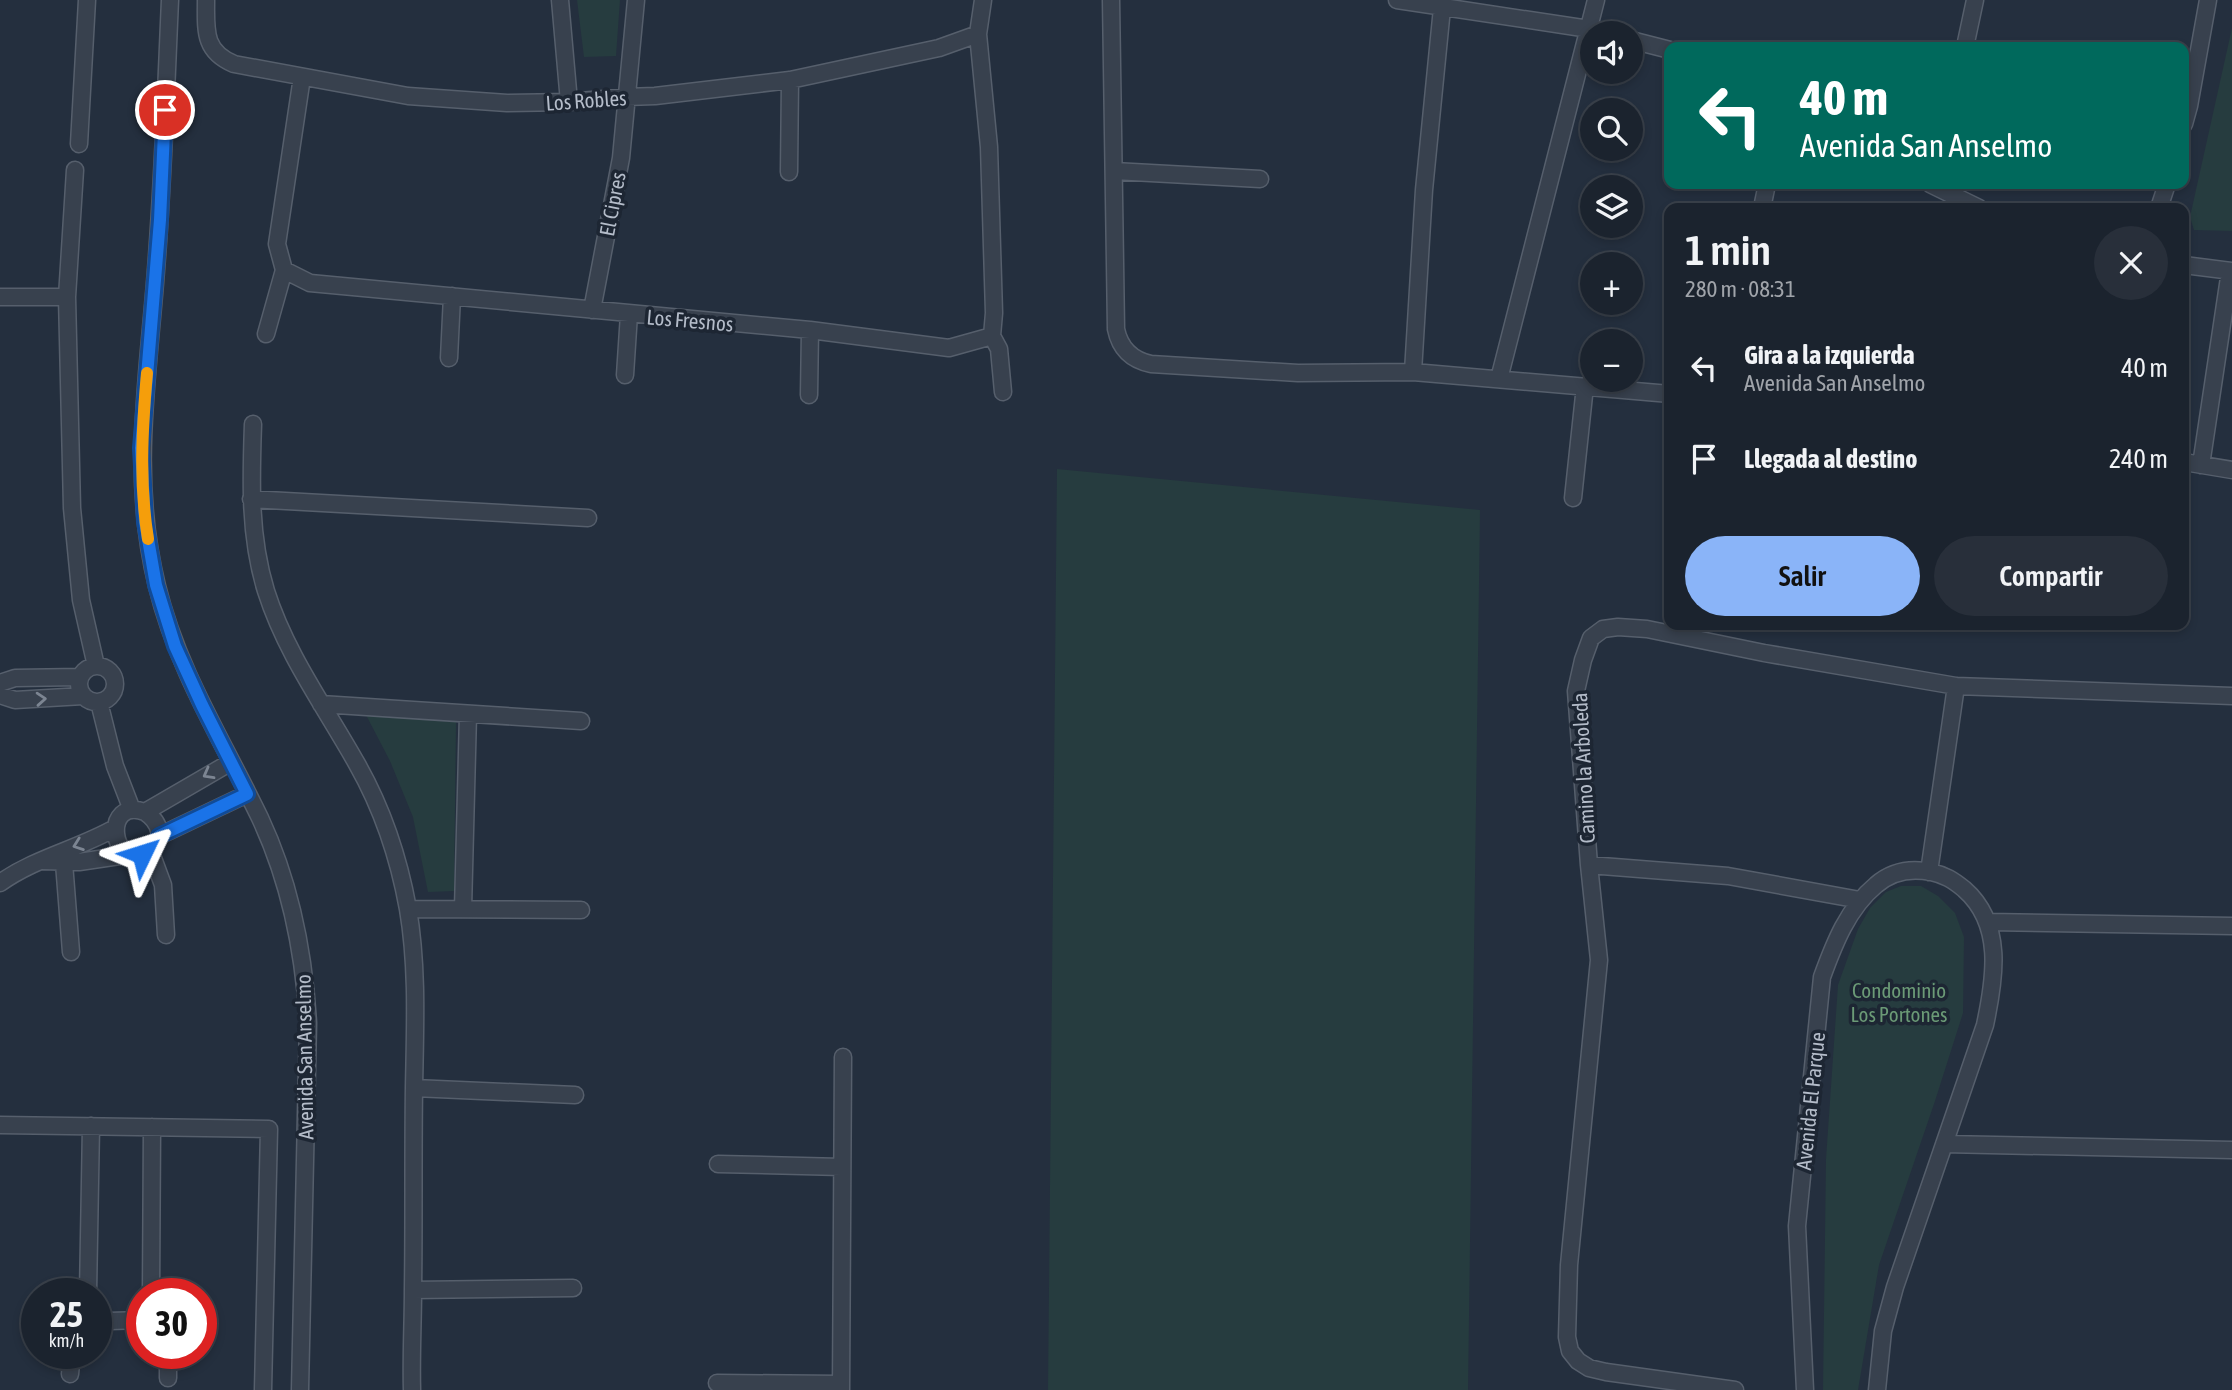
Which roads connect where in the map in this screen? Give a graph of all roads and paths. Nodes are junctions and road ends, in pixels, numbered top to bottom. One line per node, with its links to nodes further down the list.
1 (87, 0): 25 (street)
2 (170, 0): 71 (street, Avenida San Anselmo)
3 (206, 0): 20 (street, Los Robles)
4 (559, 0): 23 (street)
5 (636, 0): 22 (street, El Cipres)
6 (983, 0): 15 (street)
7 (1111, 0): 27 (street)
8 (1397, 0): 12 (street)
9 (1596, 0): 13 (street)
10 (1975, 0): 16 (street)
11 (2208, 0): 24 (street)
12 (1442, 8): 14 (street); 44 (street)
13 (1591, 21)
14 (1580, 28)
15 (978, 34): 21 (street, Los Robles); 42 (street)
16 (1966, 42)
17 (1643, 43): 18 (street)
18 (1664, 48)
19 (1580, 64): 46 (street)
20 (302, 77): 23 (street, Los Robles); 33 (street)
21 (790, 80): 22 (street, Los Robles); 28 (street)
22 (626, 97): 23 (street, Los Robles); 38 (street, El Cipres)
23 (569, 103)
24 (2189, 106)
25 (79, 144)
26 (75, 170): 37 (street)
27 (1114, 171): 29 (street); 44 (street)
28 (789, 172)
29 (1260, 179)
30 (1941, 189): 31 (street)
31 (1969, 203)
32 (2189, 266): 34 (street)
33 (284, 270): 36 (street, Los Fresnos); 41 (street)
34 (2231, 271): 55 (street)
35 (0, 296): 37 (street)
36 (452, 296): 38 (street, Los Fresnos); 43 (street)
37 (67, 297): 60 (street)
38 (592, 310): 39 (street, Los Fresnos)
39 (629, 314): 40 (street, Los Fresnos); 45 (street)
40 (810, 330): 42 (street, Los Fresnos); 52 (street)
41 (266, 334)
42 (992, 336): 49 (street)
43 (449, 358)
44 (1413, 372): 46 (street)
45 (625, 374)
46 (1499, 379): 47 (street)
47 (1580, 386)
48 (1643, 391): 51 (street)
49 (1003, 392)
50 (1584, 392): 57 (street)
51 (1664, 393)
52 (809, 395)
53 (253, 424): 58 (street)
54 (2189, 463): 55 (street)
55 (2201, 465): 56 (street)
56 (2232, 470)
57 (1573, 498)
58 (251, 499): 59 (street); 68 (street)
59 (588, 518)
60 (96, 666): 61 (street); 67 (street)
61 (80, 677): 62 (street); 65 (street)
62 (0, 683)
63 (1956, 686): 66 (street, Camino la Arboleda); 80 (street, Camino la Arboleda); 81 (street)
64 (0, 695): 65 (street, one-way to 65)
65 (83, 696): 67 (street)
66 (2232, 696)
67 (99, 702): 73 (street)
68 (321, 704): 69 (street); 84 (street)
69 (468, 714): 70 (street); 85 (street)
70 (581, 721)
71 (232, 762): 72 (street, Avenida San Anselmo); 73 (street, one-way to 73)
72 (247, 794): 75 (street); 112 (street, Avenida San Anselmo)
73 (139, 811): 74 (street); 75 (street)
74 (115, 828): 77 (street); 78 (street, one-way to 78)
75 (159, 836): 76 (street)
76 (150, 850): 77 (street); 89 (street)
77 (133, 854): 79 (street)
78 (39, 861): 79 (street); 82 (street)
79 (64, 863): 90 (street)
80 (1589, 865): 83 (street); 114 (street, Camino la Arboleda)
81 (1929, 872): 83 (street, Avenida El Parque); 87 (street, Avenida El Parque)
82 (0, 883)
83 (1860, 900): 115 (street, Avenida El Parque)
84 (408, 909): 85 (street); 92 (street)
85 (463, 909): 86 (street)
86 (581, 910)
87 (1988, 922): 88 (street); 97 (street, Avenida El Parque)
88 (2232, 926)
89 (166, 935)
90 (71, 952)
91 (843, 1057): 100 (street)
92 (414, 1088): 93 (street); 104 (street)
93 (575, 1095)
94 (0, 1125): 95 (street)
95 (91, 1126): 96 (street); 101 (street)
96 (152, 1127): 102 (street); 111 (street)
97 (1944, 1144): 98 (street); 116 (street, Avenida El Parque)
98 (2232, 1150)
99 (719, 1164): 100 (street)
100 (842, 1167): 110 (street)
101 (88, 1278)
102 (151, 1278)
103 (573, 1287): 104 (street)
104 (413, 1290): 113 (street)
105 (70, 1369): 107 (street)
106 (168, 1369): 108 (street)
107 (70, 1374)
108 (168, 1378)
109 (717, 1383): 110 (street)
110 (841, 1387)
111 (263, 1390)
112 (300, 1390)
113 (412, 1390)
114 (1735, 1390)
115 (1805, 1390)
116 (1877, 1390)

